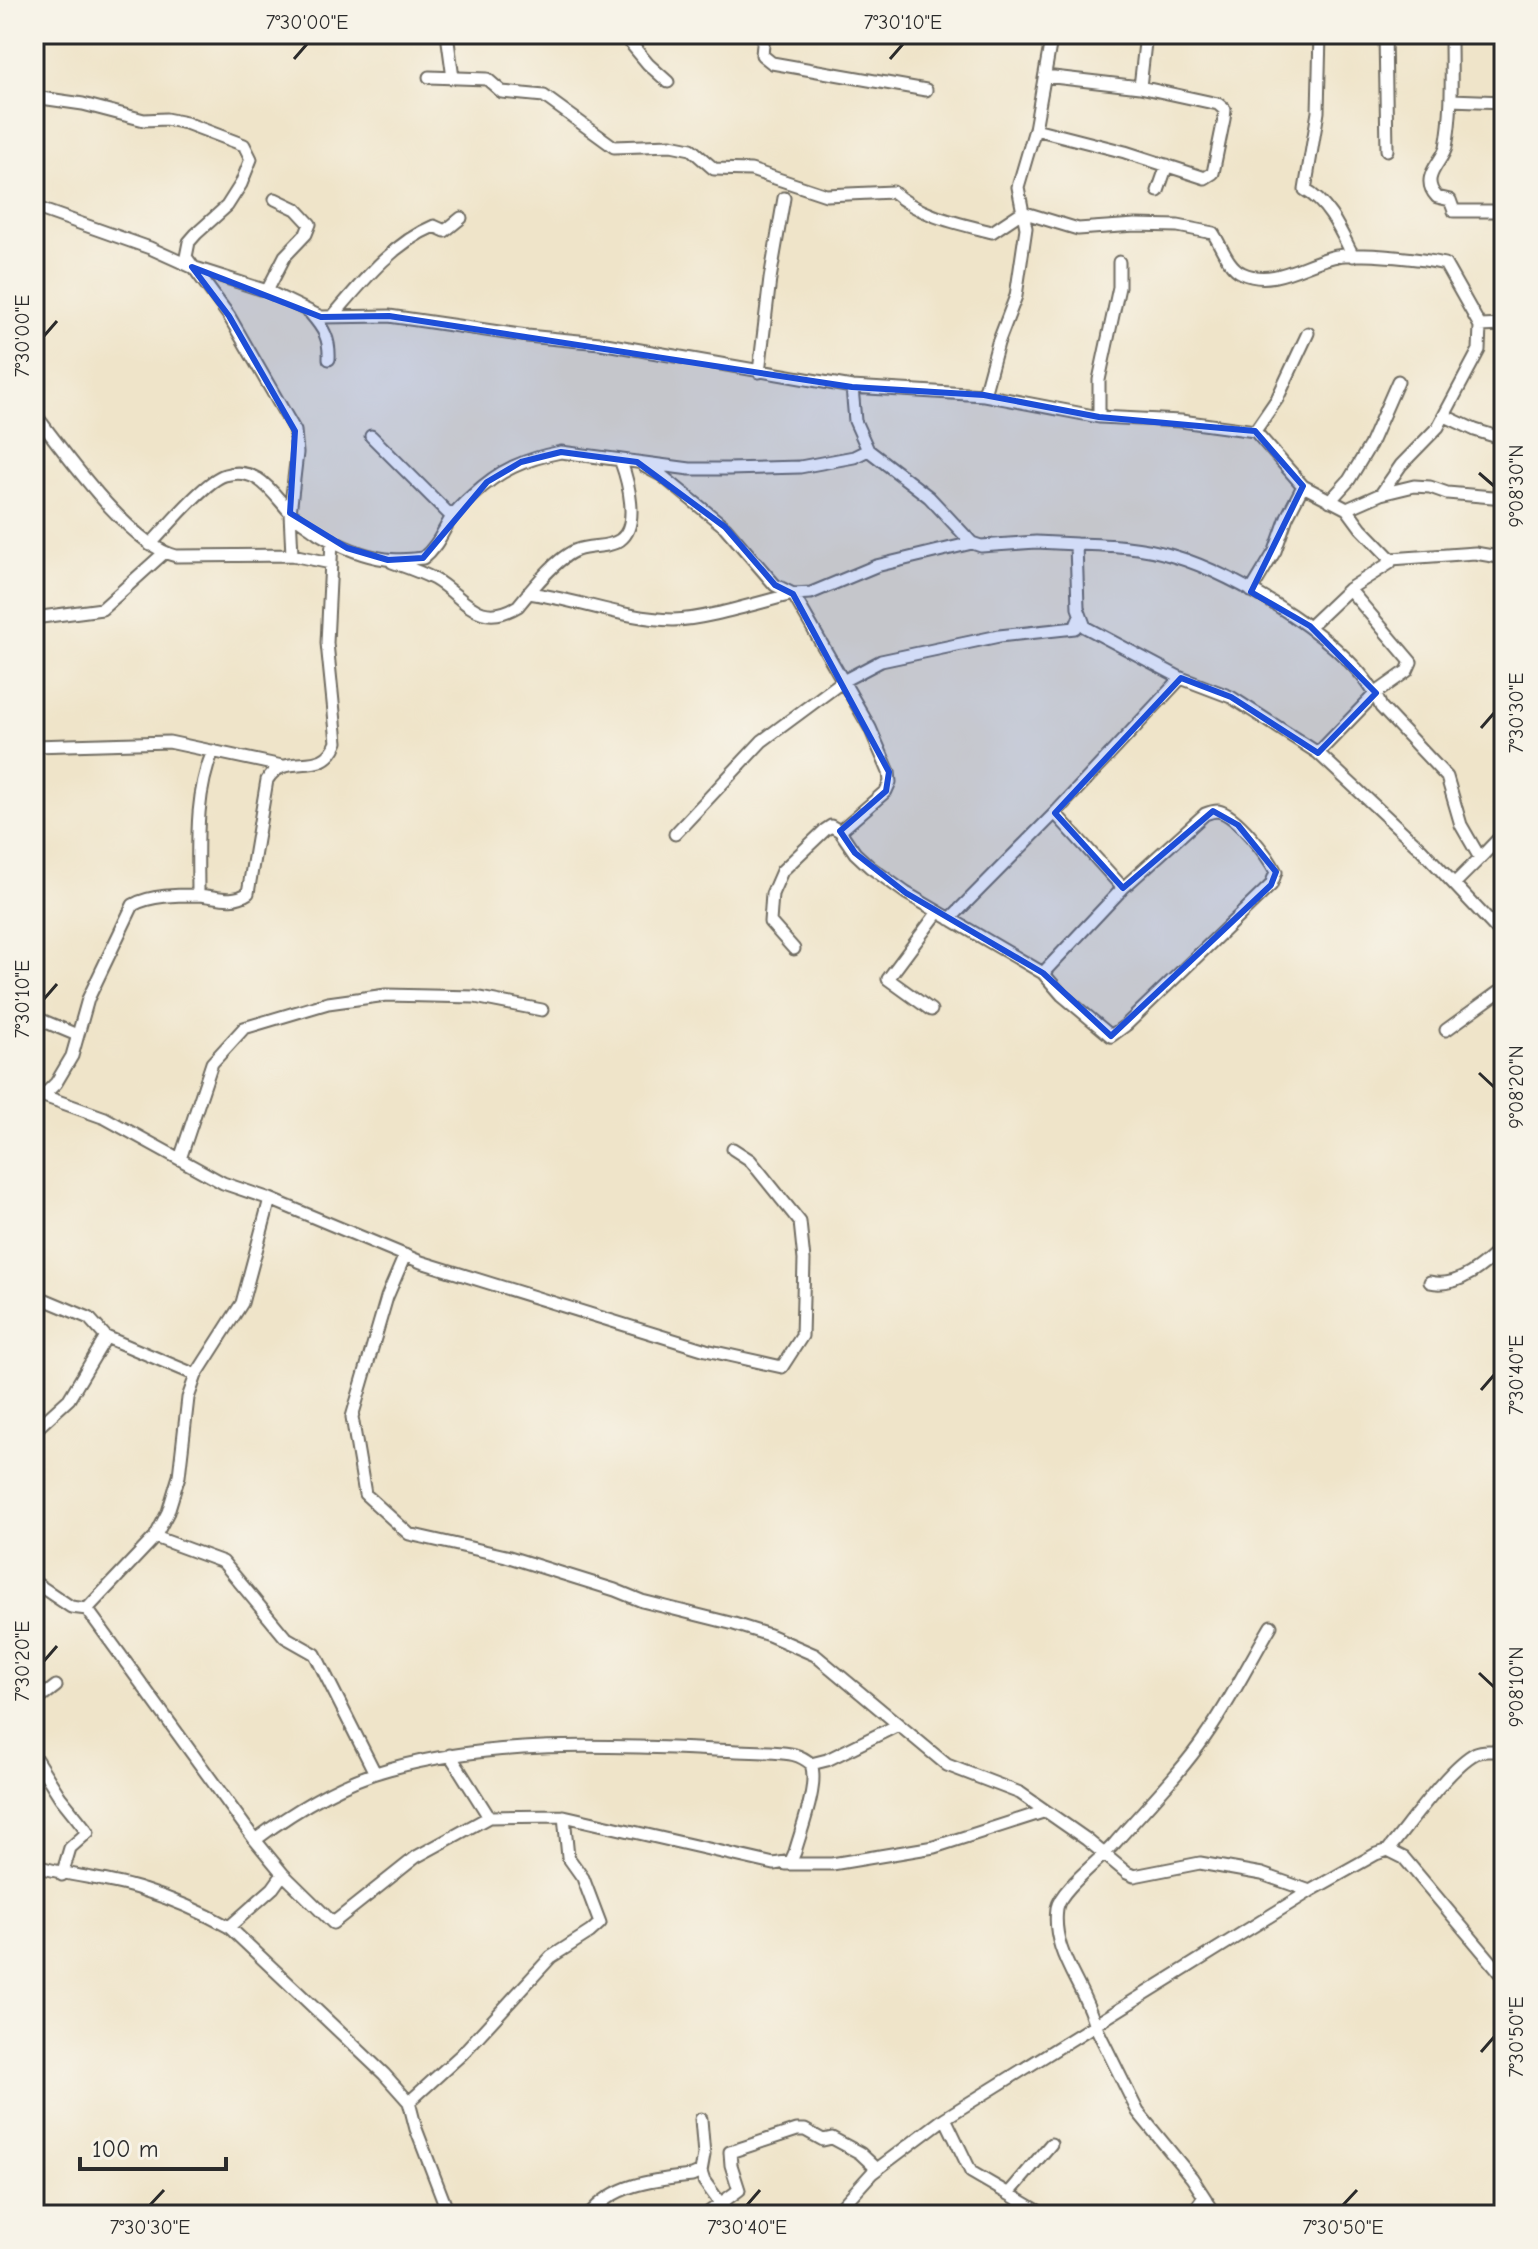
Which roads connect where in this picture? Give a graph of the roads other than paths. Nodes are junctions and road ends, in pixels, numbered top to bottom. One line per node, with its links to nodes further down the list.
1 (447, 34): 11 (street)
2 (623, 34): 12 (street)
3 (764, 34): 14 (street)
4 (1052, 34): 9 (street)
5 (1146, 34): 13 (street)
6 (1320, 34): 28 (street)
7 (1385, 34): 19 (street)
8 (1451, 34): 16 (street)
9 (1045, 76): 13 (street); 18 (street)
10 (429, 77): 11 (street)
11 (453, 78): 26 (street)
12 (668, 82)
13 (1140, 87): 20 (street)
14 (926, 90)
15 (34, 97): 30 (street)
16 (1451, 100): 17 (street); 25 (street)
17 (1504, 102)
18 (1035, 129): 20 (street); 26 (street)
19 (1387, 150)
20 (1167, 165): 21 (street)
21 (1158, 191)
22 (784, 198): 38 (street)
23 (275, 199): 31 (street)
24 (34, 207): 30 (street)
25 (1504, 211)
26 (1022, 212): 28 (street); 41 (street)
27 (461, 218): 33 (street)
28 (1353, 256): 35 (street)
29 (1119, 262): 44 (street)
30 (192, 267): 31 (street); 56 (street)
31 (267, 291): 32 (street)
32 (310, 314): 33 (street); 37 (street)
33 (333, 316): 38 (street)
34 (1504, 325): 35 (street)
35 (1480, 326): 43 (street)
36 (1308, 333): 45 (street)
37 (329, 359)
38 (759, 372): 40 (street)
39 (1398, 381): 54 (street)
40 (852, 387): 41 (street); 48 (street)
41 (984, 395): 44 (street)
42 (34, 413): 61 (street)
43 (1445, 416): 47 (street); 52 (street)
44 (1099, 417): 45 (street)
45 (1255, 431): 51 (street)
46 (371, 436): 57 (street)
47 (1504, 439)
48 (868, 450): 50 (street); 59 (street)
49 (621, 462): 50 (street); 57 (street); 70 (street)
50 (637, 462): 71 (street)
51 (1303, 486): 54 (street); 69 (street)
52 (1381, 494): 53 (street); 55 (street)
53 (1504, 498)
54 (1330, 501): 55 (street)
55 (1347, 509): 65 (street)
56 (290, 513): 58 (street); 61 (street); 63 (street)
57 (452, 517): 66 (street)
58 (332, 540): 66 (street); 67 (street)
59 (972, 543): 60 (street); 71 (street)
60 (1076, 544): 69 (street); 72 (street)
61 (150, 545): 62 (street)
62 (164, 553): 63 (street); 73 (street)
63 (292, 555): 67 (street)
64 (1504, 558): 65 (street)
65 (1391, 559): 68 (street)
66 (388, 560): 70 (street)
67 (331, 563): 81 (street)
68 (1349, 589): 74 (street); 77 (street)
69 (1251, 591): 74 (street)
70 (528, 593): 71 (street)
71 (793, 594): 76 (street)
72 (1080, 616): 75 (street); 76 (street)
73 (34, 618)
74 (1310, 626): 77 (street)
75 (1181, 678): 80 (street); 82 (street)
76 (843, 681): 83 (street); 85 (street)
77 (1376, 693): 80 (street); 86 (street)
78 (34, 746): 79 (street)
79 (213, 751): 81 (street); 89 (street)
80 (1318, 753): 87 (street)
81 (282, 766): 89 (street)
82 (1055, 813): 88 (street); 91 (street)
83 (840, 831): 90 (street); 93 (street)
84 (1504, 833): 86 (street)
85 (675, 834)
86 (1480, 858): 87 (street)
87 (1454, 884): 92 (street)
88 (1123, 888): 94 (street); 94 (street)
89 (198, 895): 100 (street)
90 (938, 912): 91 (street); 97 (street)
91 (950, 919): 94 (street)
92 (1504, 937)
93 (794, 949)
94 (1043, 973)
95 (1504, 988): 99 (street)
96 (542, 1010): 103 (street)
97 (931, 1010)
98 (34, 1017): 100 (street)
99 (1446, 1030)
100 (77, 1035): 101 (street)
101 (36, 1094): 103 (street)
102 (733, 1149): 106 (street)
103 (180, 1159): 104 (street)
104 (270, 1199): 106 (street); 110 (street)
105 (1504, 1246): 107 (street)
106 (405, 1255): 118 (street)
107 (1430, 1282)
108 (34, 1295): 109 (street)
109 (106, 1337): 110 (street); 111 (street)
110 (196, 1375): 112 (street)
111 (34, 1431)
112 (155, 1537): 114 (street); 123 (street)
113 (34, 1582): 114 (street)
114 (87, 1609): 127 (street)
115 (1271, 1626): 129 (street)
116 (56, 1686): 117 (street)
117 (34, 1703)
118 (898, 1725): 122 (street); 124 (street)
119 (1494, 1751): 128 (street)
120 (450, 1755): 122 (street); 123 (street); 126 (street)
121 (34, 1756): 133 (street)
122 (811, 1764): 130 (street)
123 (375, 1773): 127 (street)
124 (1046, 1811): 129 (street); 130 (street)
125 (564, 1816): 126 (street); 130 (street); 138 (street)
126 (489, 1817): 132 (street)
127 (255, 1840): 132 (street)
128 (1388, 1850): 134 (street); 136 (street)
129 (1106, 1854): 134 (street); 137 (street)
130 (785, 1864)
131 (34, 1865): 133 (street)
132 (283, 1874): 135 (street)
133 (62, 1875): 135 (street)
134 (1310, 1891): 137 (street)
135 (229, 1927): 138 (street)
136 (1501, 1973)
137 (1094, 2023): 139 (street); 145 (street)
138 (409, 2102): 147 (street)
139 (945, 2118): 142 (street); 144 (street)
140 (701, 2119): 143 (street)
141 (1051, 2144): 144 (street)
142 (877, 2169): 146 (street); 150 (street)
143 (701, 2172): 146 (street); 148 (street)
144 (1009, 2193): 151 (street)
145 (1204, 2197): 152 (street); 153 (street)
146 (720, 2203): 149 (street)
147 (449, 2215)
148 (589, 2215)
149 (705, 2215)
150 (834, 2215)
151 (1045, 2215)
152 (1191, 2215)
153 (1216, 2215)

